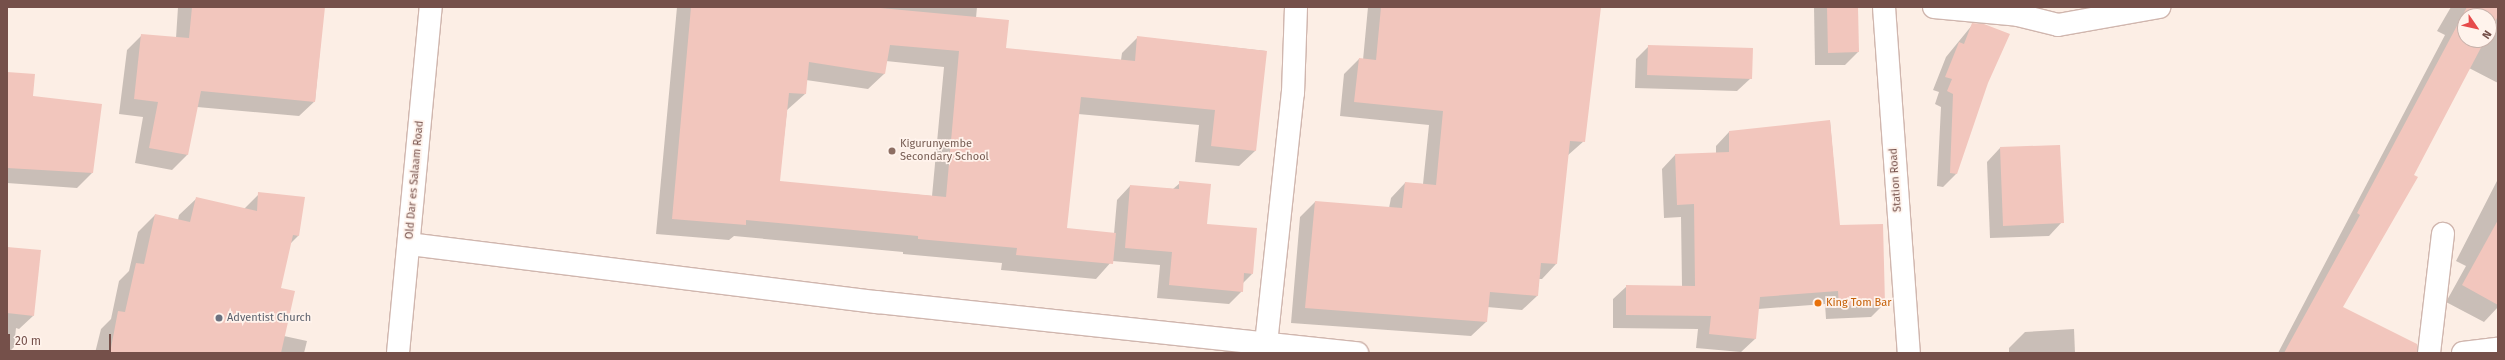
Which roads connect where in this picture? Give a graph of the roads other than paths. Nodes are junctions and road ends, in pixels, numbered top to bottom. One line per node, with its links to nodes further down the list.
1 (431, 7): 7 (street, Old Dar es Salaam Road)
2 (1296, 7): 8 (street)
3 (1884, 7): 12 (street, Station Road)
4 (1934, 7): 5 (street)
5 (2159, 7)
6 (2443, 234): 13 (street)
7 (410, 244): 8 (street); 10 (street, Old Dar es Salaam Road)
8 (1266, 349): 11 (street)
9 (2498, 349): 14 (street)
10 (398, 353)
11 (1356, 353)
12 (1909, 353)
13 (2429, 353)
14 (2463, 353)

